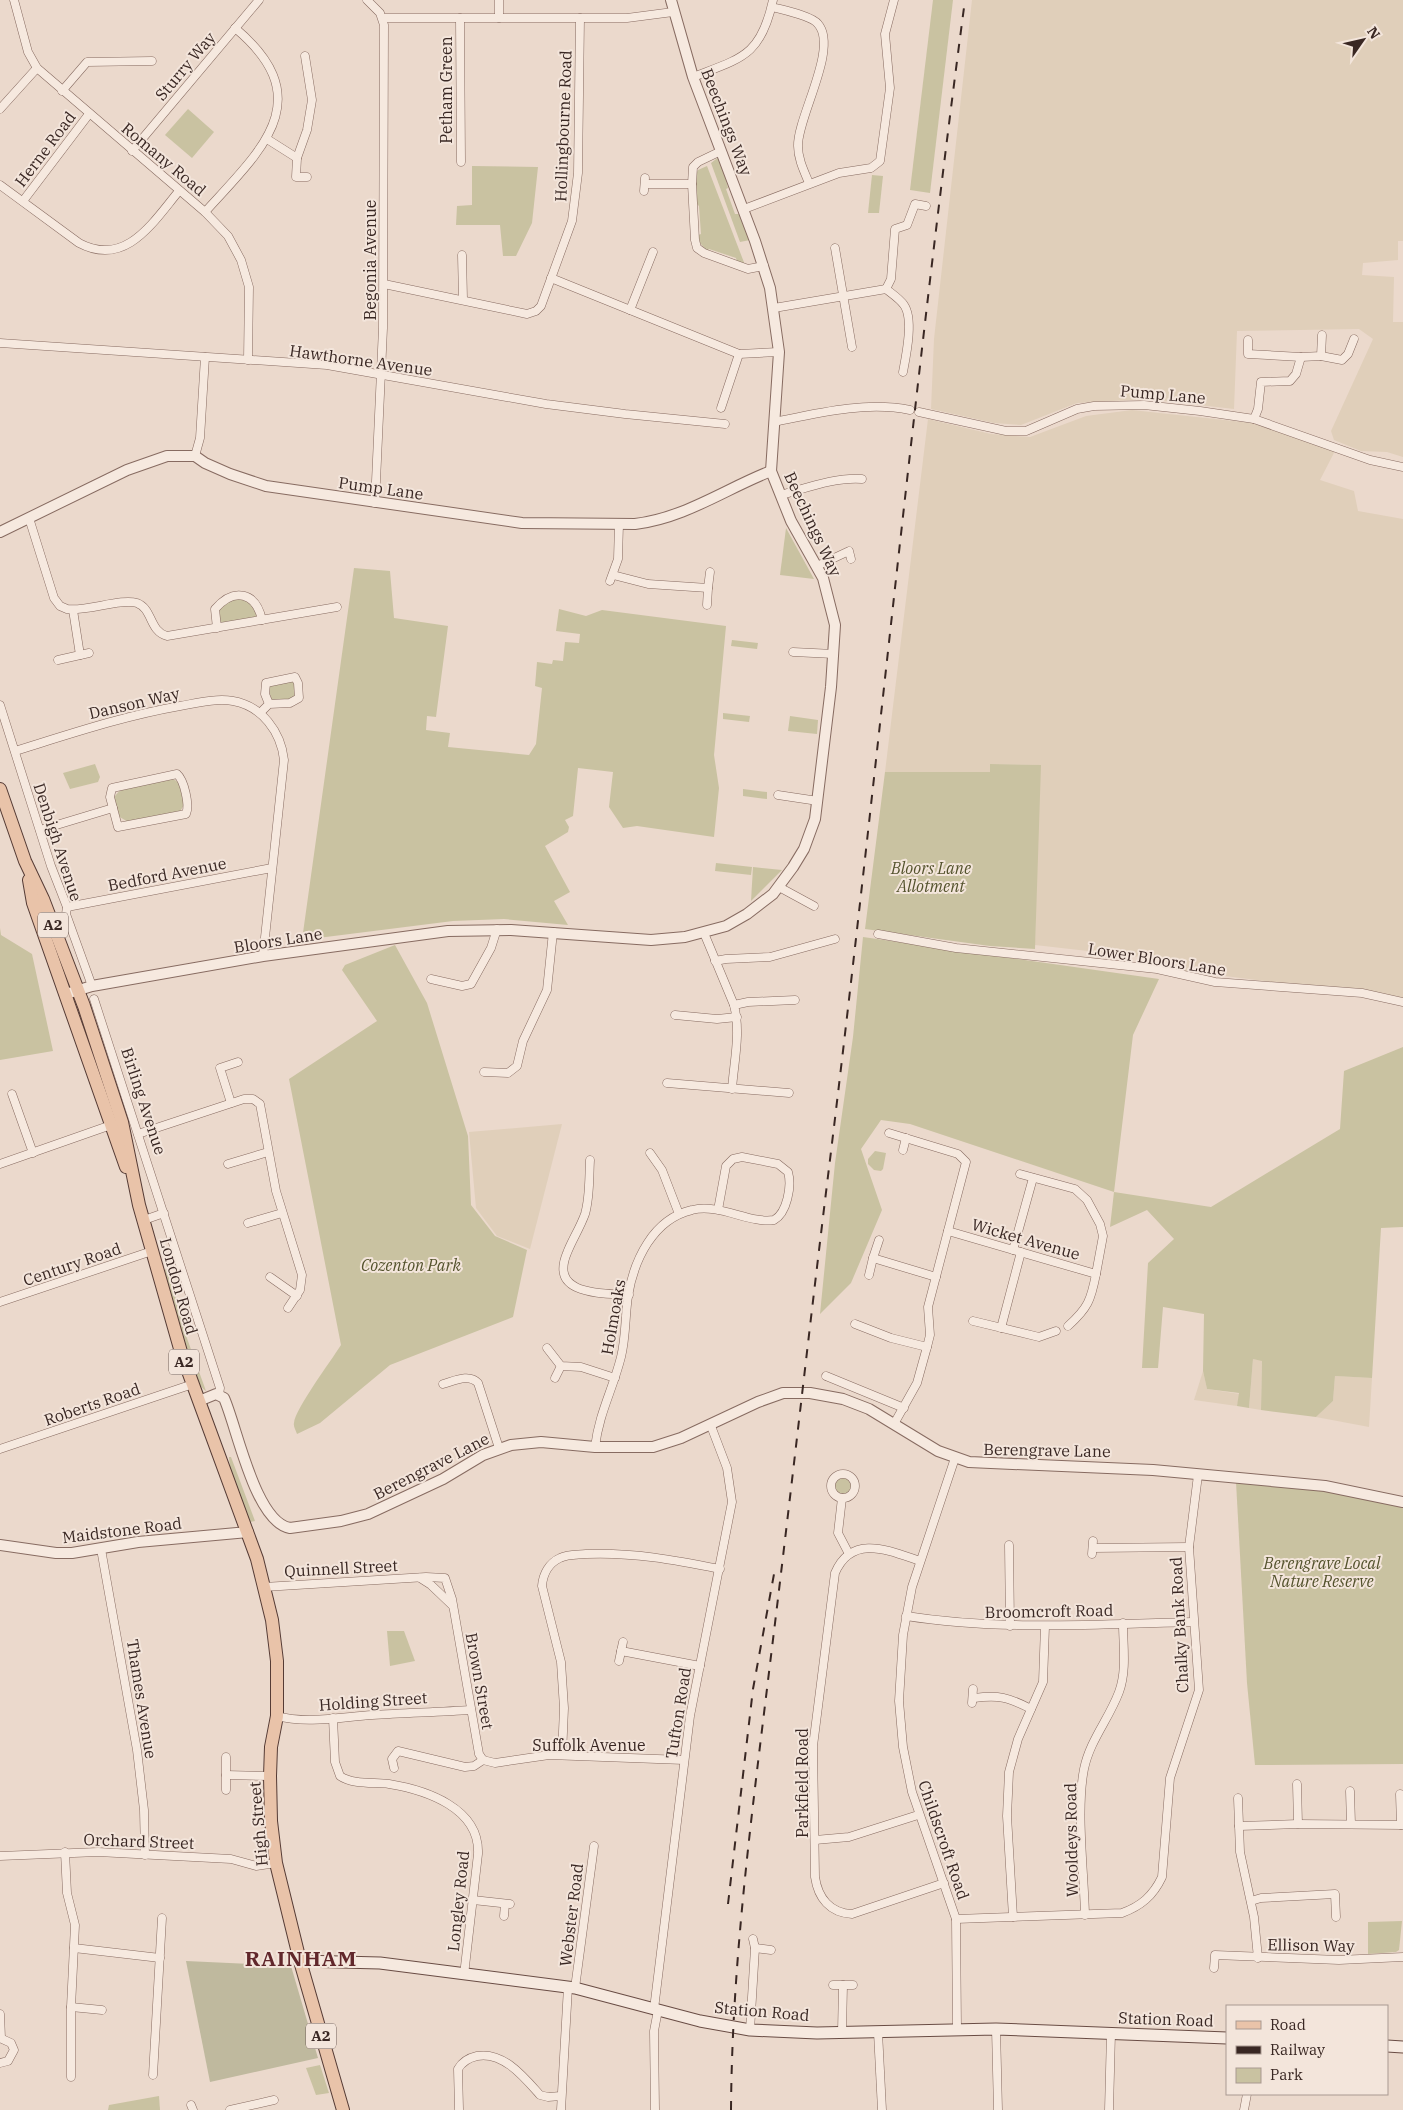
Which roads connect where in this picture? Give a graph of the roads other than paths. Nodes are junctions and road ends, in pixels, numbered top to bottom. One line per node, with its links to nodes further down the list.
1 (14, 0): 16 (street, Romany Road)
2 (259, 0): 13 (street, Sturry Way)
3 (367, 0): 9 (street)
4 (499, 0): 11 (street)
5 (670, 0): 8 (street, Beechings Way)
6 (894, 0): 27 (street)
7 (772, 4): 17 (street); 27 (street)
8 (673, 12): 12 (street); 17 (street, Beechings Way)
9 (383, 18): 10 (street); 41 (street, Begonia Avenue)
10 (460, 18): 11 (street); 25 (street, Petham Green)
11 (499, 18): 12 (street)
12 (580, 18): 40 (street, Hollingbourne Road)
13 (235, 28): 21 (street); 22 (street, Sturry Way)
14 (305, 56): 24 (street)
15 (152, 61): 18 (street)
16 (37, 68): 18 (street, Romany Road); 19 (street)
17 (693, 77): 23 (street, Beechings Way)
18 (62, 90): 20 (street, Romany Road)
19 (0, 109)
20 (89, 114): 22 (street, Romany Road); 32 (street, Herne Road)
21 (267, 139): 24 (street); 35 (street)
22 (132, 151): 31 (street, Romany Road)
23 (721, 151): 28 (street); 34 (street, Beechings Way)
24 (297, 158): 26 (street)
25 (461, 162)
26 (307, 177)
27 (809, 183): 34 (street)
28 (692, 184): 30 (street); 39 (street)
29 (0, 185): 32 (street)
30 (645, 185)
31 (179, 191): 32 (street); 35 (street, Romany Road)
32 (22, 201)
33 (926, 206): 42 (street)
34 (744, 209): 39 (street, Beechings Way)
35 (205, 212): 57 (street, Romany Road)
36 (835, 248): 43 (street)
37 (653, 252): 46 (street)
38 (462, 255): 44 (street)
39 (764, 266): 45 (street, Beechings Way)
40 (551, 278): 44 (street, Hollingbourne Road); 46 (street)
41 (384, 284): 44 (street, Hollingbourne Road); 59 (street, Begonia Avenue)
42 (886, 289): 43 (street); 58 (street)
43 (844, 296): 45 (street); 51 (street)
44 (463, 300)
45 (774, 308): 52 (street, Beechings Way)
46 (630, 310): 53 (street)
47 (1322, 335): 54 (street)
48 (1354, 339): 54 (street)
49 (1248, 340): 56 (street)
50 (0, 343): 55 (street, Hawthorne Avenue)
51 (852, 347)
52 (779, 352): 53 (street); 63 (street, Beechings Way)
53 (739, 354): 64 (street)
54 (1321, 356): 56 (street)
55 (205, 357): 57 (street, Hawthorne Avenue); 66 (street)
56 (1301, 357): 62 (street)
57 (248, 360): 59 (street, Hawthorne Avenue)
58 (903, 372)
59 (380, 374): 64 (street, Hawthorne Avenue); 71 (street, Begonia Avenue)
60 (910, 410): 63 (street)
61 (919, 412): 62 (street, Pump Lane)
62 (1254, 419): 67 (street, Pump Lane)
63 (774, 422): 68 (street, Beechings Way)
64 (716, 423): 65 (street, Hawthorne Avenue)
65 (725, 424)
66 (195, 456): 71 (street, Pump Lane); 72 (street, Pump Lane)
67 (1403, 467)
68 (771, 471): 70 (street, Beechings Way); 73 (street, Pump Lane)
69 (862, 479): 70 (street)
70 (781, 495): 76 (street, Beechings Way)
71 (375, 503): 73 (street, Pump Lane)
72 (30, 518): 74 (street, Pump Lane); 81 (street)
73 (619, 524): 78 (street)
74 (0, 532)
75 (851, 558): 76 (street)
76 (817, 566): 86 (street, Beechings Way)
77 (710, 572): 78 (street)
78 (708, 588): 79 (street)
79 (707, 605)
80 (338, 608): 82 (street)
81 (73, 610): 83 (street); 87 (street)
82 (262, 620): 83 (street); 83 (street)
83 (217, 628)
84 (793, 652): 86 (street)
85 (89, 653): 87 (street)
86 (834, 654): 95 (street, Beechings Way)
87 (80, 655): 88 (street)
88 (58, 660)
89 (269, 704): 89 (street); 91 (street)
90 (0, 705): 92 (street, Denbigh Avenue)
91 (260, 713): 92 (street, Danson Way); 98 (street, Danson Way)
92 (15, 751): 97 (street, Denbigh Avenue)
93 (0, 789): 111 (main road, London Road / A2)
94 (778, 795): 95 (street)
95 (818, 801): 99 (street, Beechings Way)
96 (113, 808): 96 (street); 97 (street)
97 (40, 830): 100 (street, Denbigh Avenue)
98 (272, 868): 100 (street, Bedford Avenue); 107 (street, Danson Way)
99 (778, 887): 101 (street); 104 (street, Beechings Way)
100 (67, 906): 110 (street, Denbigh Avenue)
101 (814, 906)
102 (496, 929): 103 (street, Bloors Lane); 107 (street, Bloors Lane); 109 (street)
103 (553, 932): 104 (street, Bloors Lane); 121 (street)
104 (704, 933): 108 (street)
105 (878, 934): 114 (street, Lower Bloors Lane)
106 (835, 939): 108 (street)
107 (263, 956): 110 (street, Bloors Lane)
108 (715, 962): 115 (street)
109 (430, 980)
110 (92, 986): 111 (street, Bloors Lane)
111 (72, 992): 127 (main road, London Road / A2)
112 (94, 999): 129 (street, Birling Avenue)
113 (795, 1000): 115 (street)
114 (1403, 1002)
115 (734, 1006): 117 (street)
116 (675, 1015): 117 (street)
117 (736, 1017): 123 (street)
118 (238, 1062): 119 (street)
119 (220, 1068): 120 (street); 126 (street)
120 (211, 1071)
121 (484, 1072)
122 (667, 1083): 123 (street)
123 (732, 1089): 124 (street)
124 (789, 1093)
125 (12, 1094): 133 (street)
126 (231, 1103): 129 (street); 132 (street)
127 (116, 1123): 133 (street); 144 (main road, London Road / A2)
128 (889, 1133): 130 (street)
129 (138, 1134): 141 (street, Birling Avenue)
130 (906, 1138): 131 (street); 146 (street)
131 (904, 1150)
132 (268, 1152): 137 (street); 142 (street)
133 (33, 1153): 136 (street)
134 (650, 1153): 143 (street)
135 (590, 1160): 155 (street)
136 (0, 1164)
137 (228, 1164)
138 (1020, 1174): 139 (street, Wicket Avenue)
139 (1033, 1178): 149 (street); 151 (street, Wicket Avenue)
140 (718, 1210): 140 (street, Holmoaks); 143 (street, Holmoaks)
141 (164, 1213): 144 (street); 171 (street, Birling Avenue)
142 (282, 1213): 145 (street); 156 (street)
143 (679, 1214): 155 (street, Holmoaks)
144 (144, 1220): 148 (main road, London Road / A2)
145 (248, 1223)
146 (948, 1231): 149 (street, Wicket Avenue); 154 (street)
147 (879, 1240): 150 (street)
148 (152, 1251): 157 (street, Century Road); 170 (main road, London Road / A2)
149 (1017, 1251): 151 (street, Wicket Avenue); 162 (street)
150 (873, 1258): 152 (street); 154 (street)
151 (1096, 1274): 161 (street, Wicket Avenue)
152 (869, 1275)
153 (270, 1277): 156 (street)
154 (936, 1278): 164 (street)
155 (629, 1295): 169 (street, Holmoaks)
156 (297, 1296): 158 (street)
157 (0, 1302)
158 (288, 1308)
159 (973, 1321): 162 (street)
160 (855, 1324): 164 (street)
161 (1068, 1326)
162 (1001, 1328): 163 (street)
163 (1056, 1331)
164 (927, 1347): 174 (street)
165 (547, 1348): 166 (street)
166 (561, 1366): 168 (street); 169 (street)
167 (826, 1376): 174 (street)
168 (555, 1378)
169 (615, 1378): 177 (street, Holmoaks)
170 (193, 1384): 173 (main road, London Road / A2); 179 (street, Roberts Road)
171 (219, 1394): 173 (street); 184 (street, Birling Avenue)
172 (445, 1394): 178 (street)
173 (199, 1401): 185 (main road, London Road / A2)
174 (904, 1408): 175 (street)
175 (894, 1424): 176 (street, Berengrave Lane); 180 (street, Berengrave Lane)
176 (711, 1426): 177 (street, Berengrave Lane); 193 (street, Tufton Road)
177 (595, 1447): 178 (street, Berengrave Lane)
178 (499, 1448): 184 (street, Berengrave Lane)
179 (0, 1449)
180 (955, 1458): 181 (street, Berengrave Lane); 192 (street, Childscroft Road)
181 (1198, 1475): 183 (street, Berengrave Lane); 188 (street, Chalky Bank Road)
182 (842, 1498): 191 (street)
183 (1403, 1502)
184 (283, 1526)
185 (248, 1532): 190 (street, Maidstone Road); 195 (main road, High Street / A2)
186 (0, 1545): 190 (street, Maidstone Road)
187 (1009, 1545): 200 (street)
188 (1189, 1547): 189 (street); 198 (street, Chalky Bank Road)
189 (1093, 1548)
190 (101, 1549): 231 (street, Thames Avenue)
191 (849, 1554): 192 (street); 228 (street, Parkfield Road)
192 (920, 1561): 197 (street, Childscroft Road)
193 (720, 1569): 205 (street, Tufton Road); 211 (street)
194 (420, 1578): 195 (street, Quinnell Street); 196 (street); 196 (street, Brown Street)
195 (264, 1587): 209 (main road, High Street / A2)
196 (452, 1605): 208 (street, Brown Street)
197 (906, 1616): 200 (street, Broomcroft Road); 223 (street, Childscroft Road)
198 (1193, 1622): 199 (street, Broomcroft Road); 237 (street, Chalky Bank Road)
199 (1123, 1623): 201 (street, Broomcroft Road); 237 (street, Wooldeys Road)
200 (1010, 1626): 201 (street, Broomcroft Road)
201 (1044, 1626): 207 (street)
202 (623, 1642): 203 (street)
203 (621, 1651): 204 (street); 205 (street)
204 (619, 1661)
205 (700, 1666): 214 (street, Tufton Road)
206 (973, 1689): 207 (street)
207 (1030, 1709): 239 (street)
208 (471, 1710): 210 (street, Holding Street); 213 (street, Brown Street)
209 (277, 1716): 210 (street, Holding Street); 217 (main road, High Street / A2)
210 (333, 1718): 235 (street, Longley Road)
211 (562, 1755): 213 (street, Suffolk Avenue); 214 (street, Suffolk Avenue)
212 (226, 1756): 216 (street)
213 (483, 1760): 215 (street, Suffolk Avenue)
214 (684, 1760): 259 (street, Tufton Road)
215 (394, 1768)
216 (226, 1775): 217 (street); 218 (street)
217 (270, 1776): 233 (main road, High Street / A2)
218 (226, 1790)
219 (1350, 1791): 225 (street)
220 (1287, 1792): 224 (street)
221 (1400, 1794): 226 (street)
222 (1238, 1798): 227 (street)
223 (918, 1815): 228 (street); 234 (street, Childscroft Road)
224 (1298, 1824): 225 (street); 227 (street)
225 (1351, 1824): 226 (street)
226 (1402, 1825)
227 (1239, 1826): 236 (street)
228 (815, 1840): 234 (street, Parkfield Road)
229 (594, 1846): 256 (street, Webster Road)
230 (65, 1852): 231 (street, Orchard Street); 232 (street, Orchard Street); 244 (street)
231 (145, 1855): 233 (street, Orchard Street)
232 (0, 1856)
233 (276, 1864): 250 (main road, High Street / A2)
234 (944, 1882): 242 (street, Childscroft Road)
235 (473, 1900): 238 (street); 252 (street, Longley Road)
236 (1251, 1901): 240 (street); 249 (street)
237 (1085, 1915): 239 (street, Chalky Bank Road)
238 (504, 1916)
239 (1013, 1917): 242 (street, Chalky Bank Road)
240 (1336, 1917)
241 (162, 1918): 248 (street)
242 (956, 1919): 261 (street, Childscroft Road)
243 (753, 1939): 245 (street)
244 (74, 1948): 248 (street); 257 (street)
245 (755, 1948): 246 (street); 262 (street)
246 (771, 1950)
247 (1403, 1957): 249 (street, Ellison Way)
248 (160, 1958): 273 (street)
249 (1258, 1958): 251 (street, Ellison Way)
250 (300, 1961): 252 (main road, Station Road); 279 (main road, High Street / A2)
251 (1214, 1968)
252 (464, 1975): 256 (main road, Station Road)
253 (833, 1985): 254 (street)
254 (843, 1985): 255 (street); 264 (street)
255 (853, 1985)
256 (571, 1987): 259 (main road, Station Road); 275 (street, Webster Road)
257 (71, 2007): 258 (street); 272 (street)
258 (102, 2010)
259 (656, 2010): 262 (main road, Station Road); 281 (street, Tufton Road)
260 (0, 2014): 267 (street)
261 (957, 2029): 263 (main road, Station Road); 265 (main road, Station Road)
262 (750, 2030): 264 (main road, Station Road)
263 (996, 2030): 266 (main road, Station Road); 283 (street)
264 (842, 2032): 265 (main road, Station Road)
265 (878, 2032): 282 (street)
266 (1110, 2033): 268 (main road, Station Road); 284 (street)
267 (0, 2038): 271 (street)
268 (1226, 2038)
269 (1388, 2046): 270 (main road)
270 (1403, 2047)
271 (0, 2063)
272 (74, 2072)
273 (153, 2075)
274 (1247, 2095): 285 (street)
275 (561, 2096): 277 (street); 280 (street, Webster Road)
276 (274, 2100): 278 (street)
277 (459, 2109)
278 (230, 2110)
279 (343, 2110)
280 (561, 2110)
281 (654, 2110)
282 (882, 2110)
283 (998, 2110)
284 (1109, 2110)
285 (1244, 2110)

